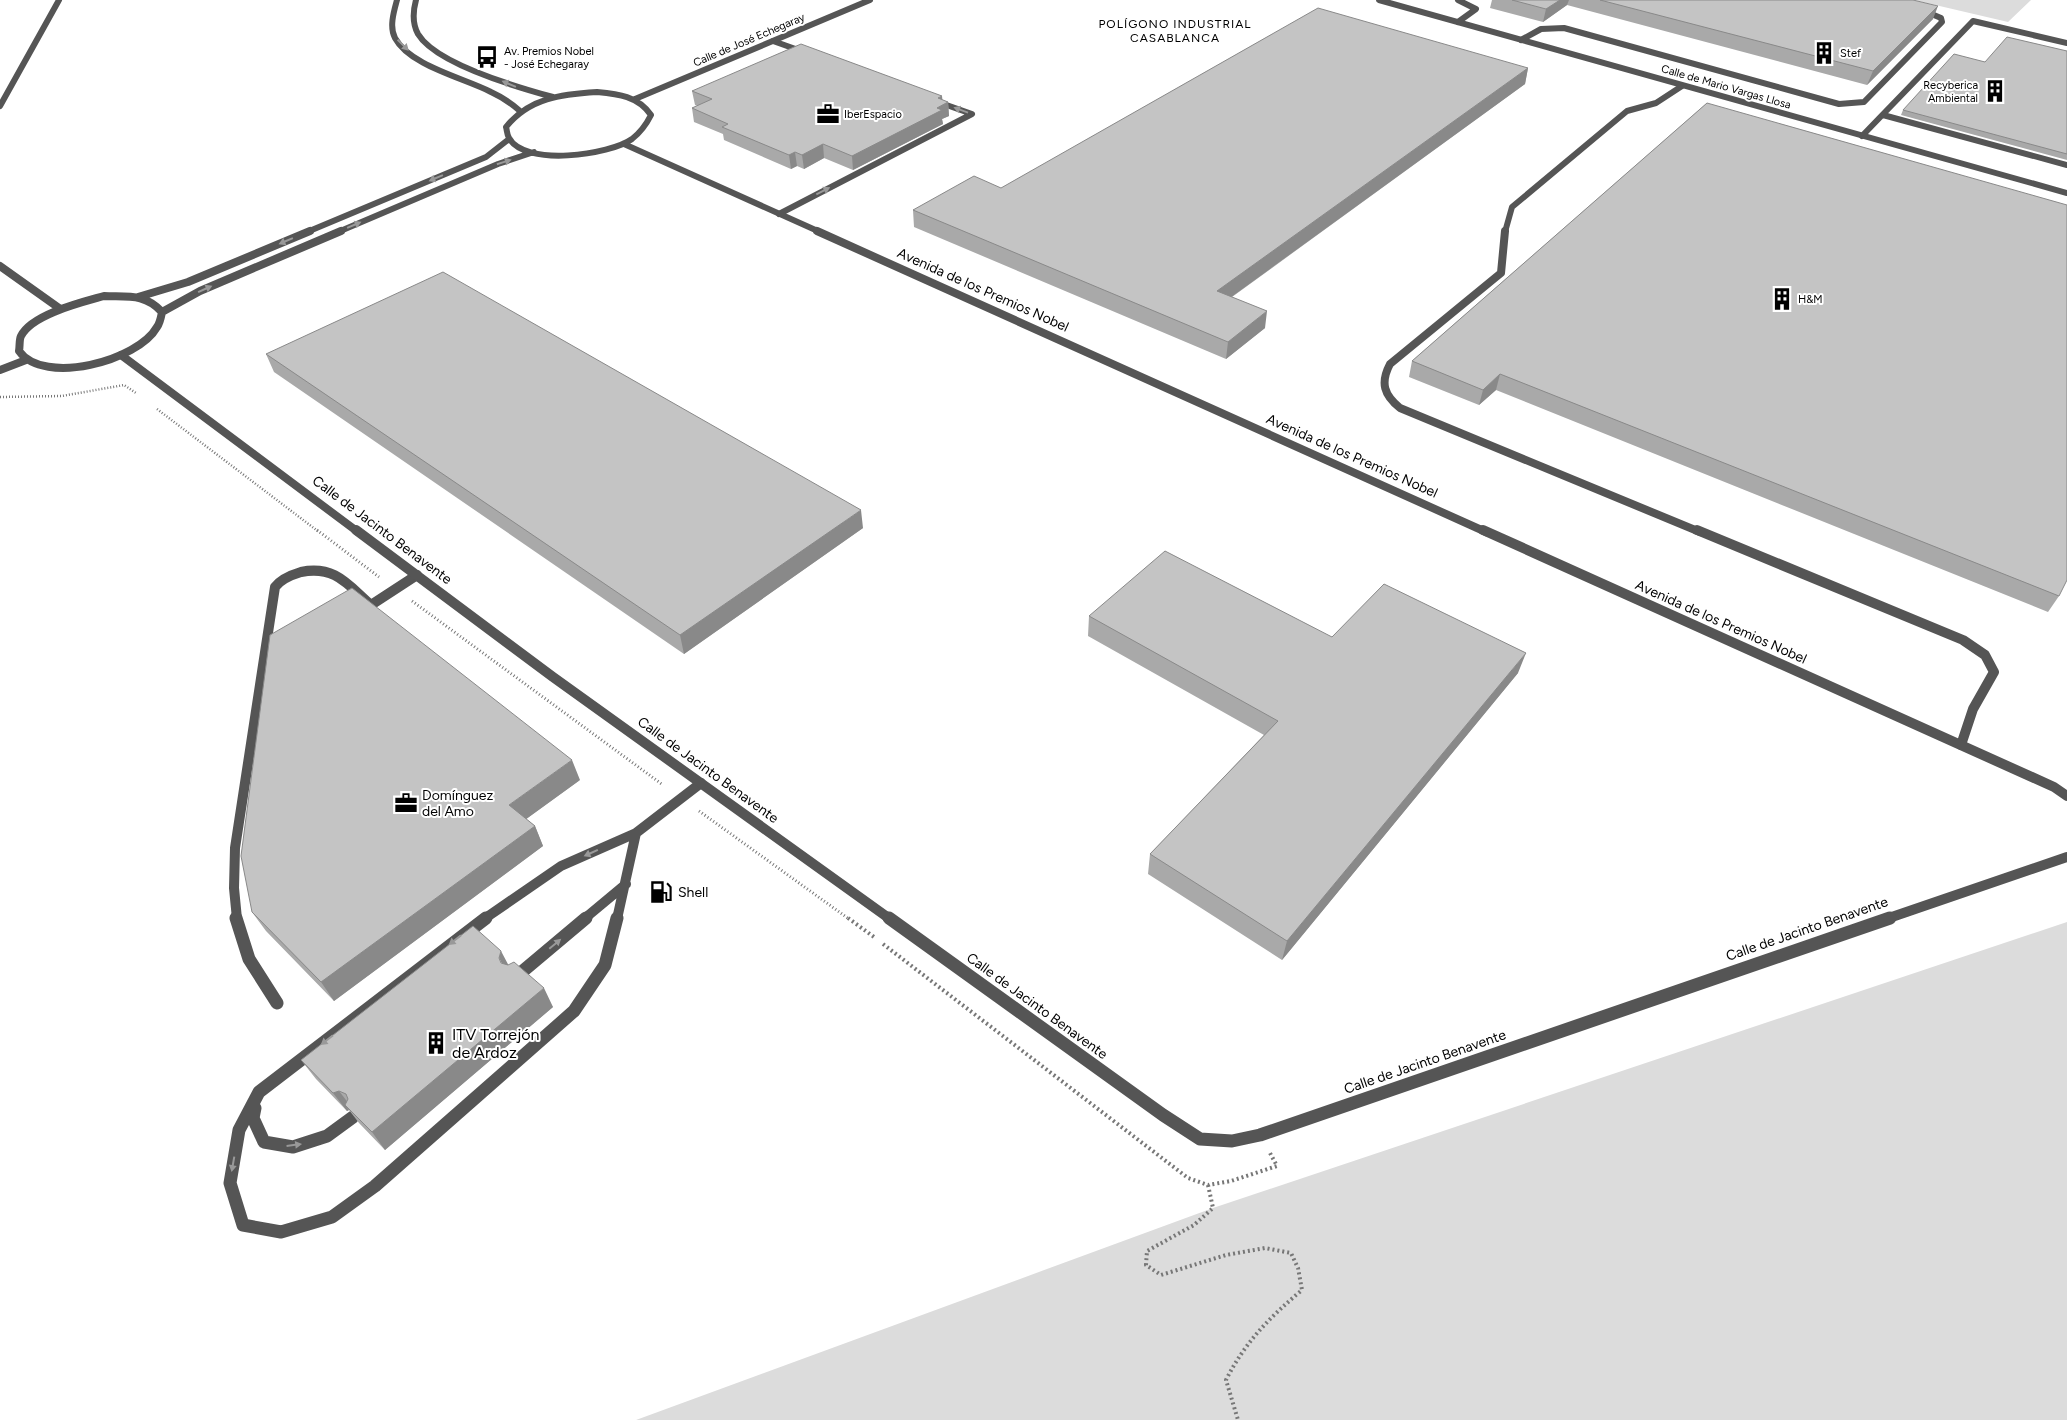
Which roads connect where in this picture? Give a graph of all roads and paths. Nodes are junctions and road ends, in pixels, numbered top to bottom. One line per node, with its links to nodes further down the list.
1 (59, 0): 17 (street)
2 (397, 0): 18 (street, one-way to 18)
3 (416, 0): 14 (street, one-way to 3)
4 (870, 0): 10 (street, Calle de José Echegaray)
5 (1380, 0): 8 (street, Calle de Mario Vargas Llosa)
6 (1458, 0): 8 (street)
7 (1914, 9): 9 (street)
8 (1458, 22): 9 (street, Calle de Mario Vargas Llosa)
9 (1521, 40): 13 (street, Calle de Mario Vargas Llosa)
10 (773, 41): 12 (street); 15 (street, Calle de José Echegaray)
11 (2067, 44): 19 (street)
12 (813, 56)
13 (1682, 86): 20 (street, Calle de Mario Vargas Llosa); 39 (street)
14 (554, 97): 15 (street); 18 (street)
15 (635, 99): 22 (street)
16 (935, 101): 26 (street, one-way to 16)
17 (0, 106)
18 (520, 111): 21 (street)
19 (1883, 115): 20 (street); 24 (street)
20 (1862, 136): 25 (street, Calle de Mario Vargas Llosa)
21 (509, 139): 23 (street); 28 (street, one-way to 28)
22 (624, 144): 23 (street); 26 (street, Avenida de los Premios Nobel)
23 (534, 152): 30 (street, one-way to 23)
24 (2067, 164)
25 (2067, 193)
26 (779, 214): 39 (street, Avenida de los Premios Nobel)
27 (0, 266): 29 (street)
28 (138, 297): 29 (street); 30 (street)
29 (59, 308): 32 (street)
30 (162, 312): 31 (street)
31 (121, 355): 32 (street); 37 (street, Calle de Jacinto Benavente)
32 (26, 360): 33 (street)
33 (0, 370)
34 (0, 397): 35 (path)
35 (144, 399)
36 (152, 405): 38 (path)
37 (417, 576): 38 (street); 40 (street, Calle de Jacinto Benavente)
38 (396, 589): 42 (path); 47 (street)
39 (1961, 745): 41 (street, Avenida de los Premios Nobel)
40 (701, 783): 42 (street); 50 (street, Calle de Jacinto Benavente)
41 (2067, 796)
42 (682, 799): 43 (street); 51 (path)
43 (636, 833): 45 (street); 48 (street, one-way to 48)
44 (2067, 857): 50 (street, Calle de Jacinto Benavente)
45 (626, 884): 46 (street, one-way to 45); 48 (street, one-way to 45)
46 (517, 976)
47 (277, 1003)
48 (259, 1092): 49 (street, one-way to 49)
49 (354, 1117)
50 (1260, 1135): 51 (path)
51 (1208, 1185): 52 (path)
52 (1238, 1420)

